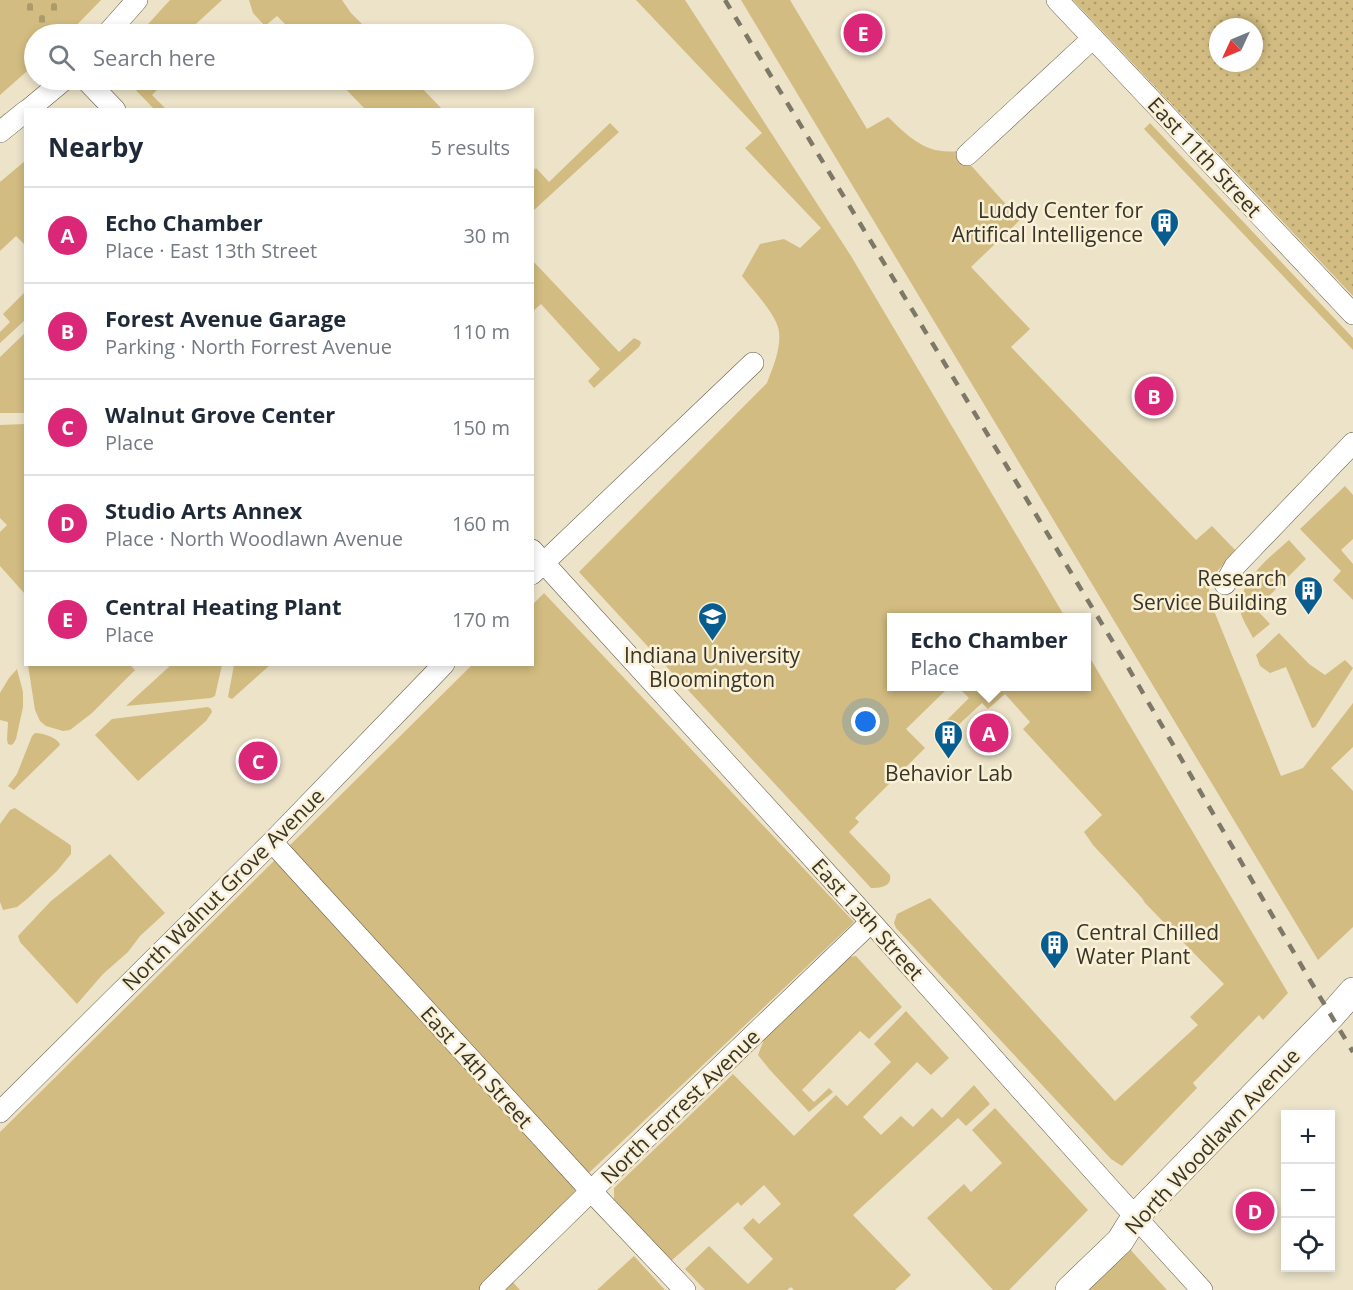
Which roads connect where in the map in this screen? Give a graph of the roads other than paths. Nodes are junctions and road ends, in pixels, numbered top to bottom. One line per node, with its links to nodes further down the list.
1 (137, 0): 3 (street)
2 (1057, 0): 4 (street, East 11th Street)
3 (116, 24)
4 (1093, 38): 11 (street); 12 (street, East 11th Street)
5 (52, 90): 7 (street)
6 (96, 90): 8 (street)
7 (29, 108)
8 (113, 108)
9 (24, 112): 10 (street)
10 (0, 132)
11 (967, 155)
12 (1353, 314)
13 (753, 363): 15 (street)
14 (1353, 443): 16 (street)
15 (536, 562): 19 (street, East 13th Street)
16 (1225, 584)
17 (442, 666): 18 (street, North Walnut Grove Avenue)
18 (272, 842): 21 (street, North Walnut Grove Avenue); 22 (street, East 14th Street)
19 (871, 922): 22 (street, North Forrest Avenue); 23 (street, East 13th Street)
20 (1353, 991): 23 (street, North Woodlawn Avenue)
21 (0, 1112)
22 (591, 1191): 24 (street, North Forrest Avenue); 25 (street, East 14th Street)
23 (1135, 1217): 26 (street, North Woodlawn Avenue); 27 (street, East 13th Street)
24 (490, 1290)
25 (685, 1290)
26 (1069, 1290)
27 (1202, 1290)

